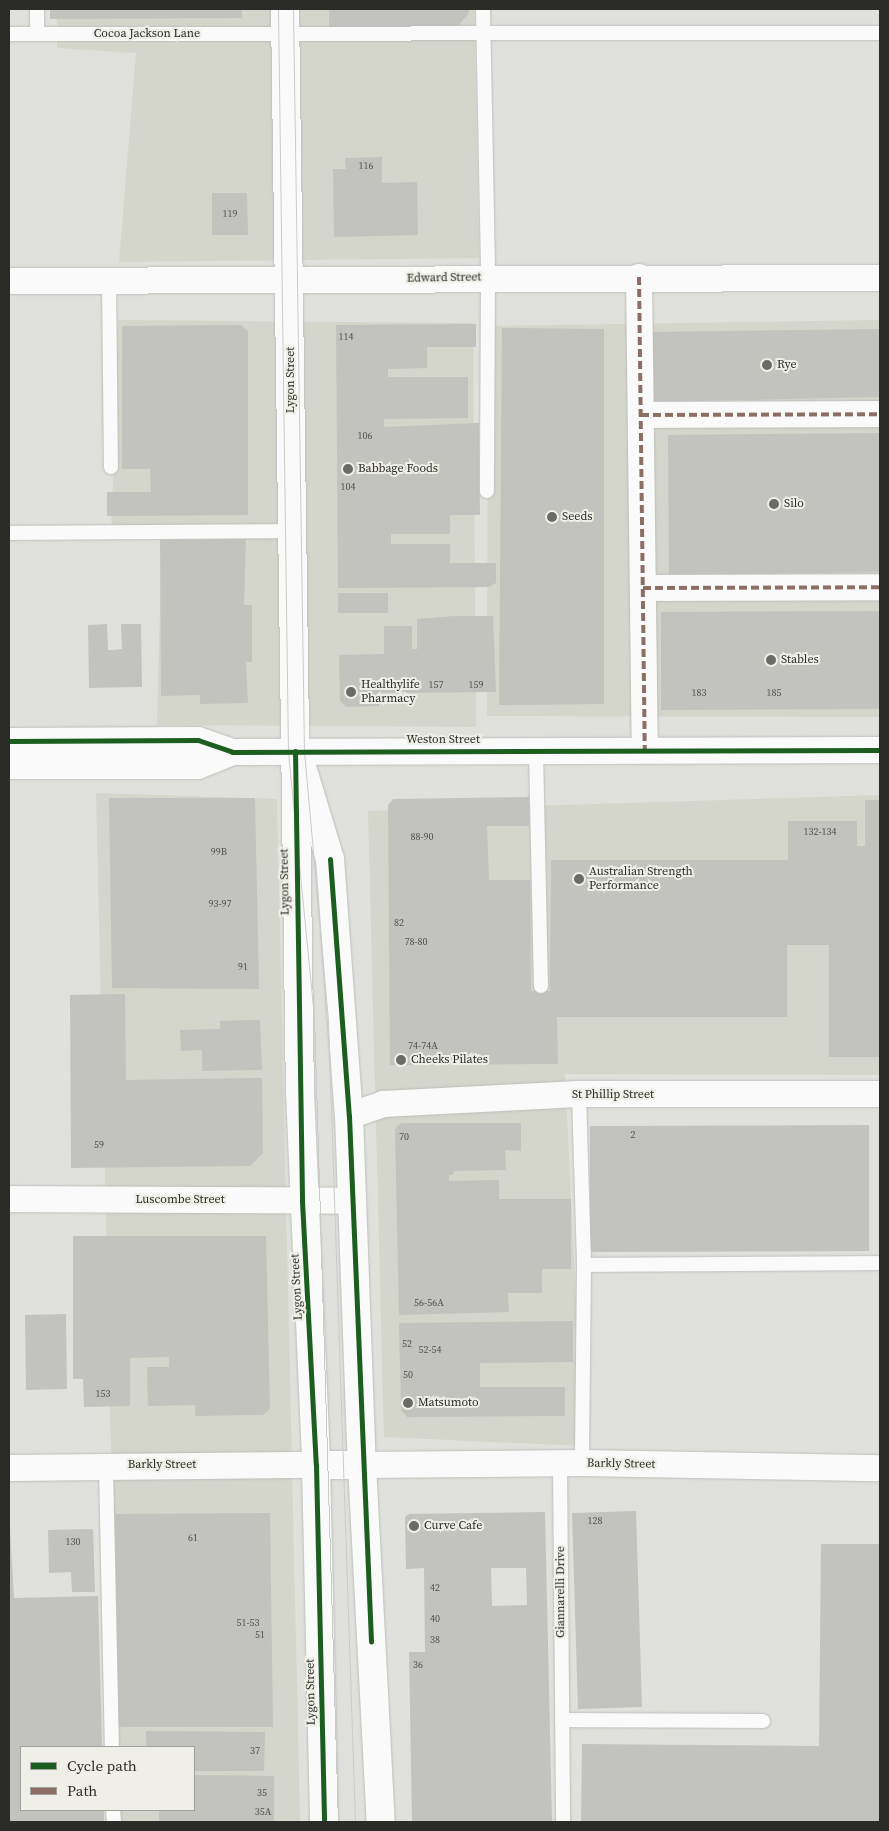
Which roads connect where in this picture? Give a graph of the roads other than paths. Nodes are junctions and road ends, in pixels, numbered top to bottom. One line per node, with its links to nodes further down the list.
1 (37, 9): 6 (lane)
2 (483, 9): 7 (lane)
3 (285, 22): 6 (lane, Cocoa Jackson Lane); 7 (lane, Cocoa Jackson Lane); 13 (street, Lygon Street)
4 (880, 33): 7 (lane, Cocoa Jackson Lane)
5 (9, 34): 6 (lane, Cocoa Jackson Lane)
6 (37, 34)
7 (483, 34): 8 (lane)
8 (488, 277): 9 (street, Edward Street); 13 (street, Edward Street); 17 (lane)
9 (639, 277): 10 (street, Edward Street); 15 (street)
10 (880, 278)
11 (9, 281): 12 (street, Edward Street)
12 (109, 281): 13 (street, Edward Street); 16 (lane)
13 (291, 281): 18 (street, Lygon Street)
14 (880, 414): 15 (street)
15 (641, 415): 21 (street)
16 (111, 467)
17 (487, 491)
18 (293, 531): 19 (lane); 26 (street, Lygon Street)
19 (9, 533)
20 (880, 587): 21 (street)
21 (643, 588): 24 (street)
22 (9, 741): 27 (street, Weston Street)
23 (536, 750): 24 (street, Weston Street); 26 (street, Weston Street); 29 (lane)
24 (645, 750): 25 (street, Weston Street)
25 (880, 750)
26 (295, 751): 27 (street, Weston Street); 32 (street, Lygon Street); 34 (street, Lygon Street)
27 (232, 752): 28 (street, Weston Street)
28 (9, 766)
29 (541, 986)
30 (579, 1094): 31 (street, St Phillip Street); 32 (street, St Phillip Street); 37 (lane, Giannarelli Drive)
31 (880, 1094)
32 (349, 1116): 35 (street, Lygon Street)
33 (9, 1200): 34 (street, Luscombe Street)
34 (302, 1201): 35 (street, Luscombe Street); 39 (street, Lygon Street)
35 (352, 1201): 40 (street, Lygon Street)
36 (880, 1263): 37 (lane)
37 (584, 1265): 38 (lane, Giannarelli Drive)
38 (571, 1464): 40 (street, Barkly Street); 43 (street, Barkly Street); 44 (lane, Giannarelli Drive)
39 (316, 1465): 40 (street); 41 (street, Barkly Street); 47 (street, Lygon Street)
40 (362, 1465): 48 (street, Lygon Street)
41 (106, 1466): 42 (street, Barkly Street); 46 (lane)
42 (9, 1468)
43 (880, 1468)
44 (562, 1720): 45 (lane); 49 (lane, Giannarelli Drive)
45 (763, 1721)
46 (112, 1746)
47 (324, 1822)
48 (381, 1822)
49 (563, 1822)

